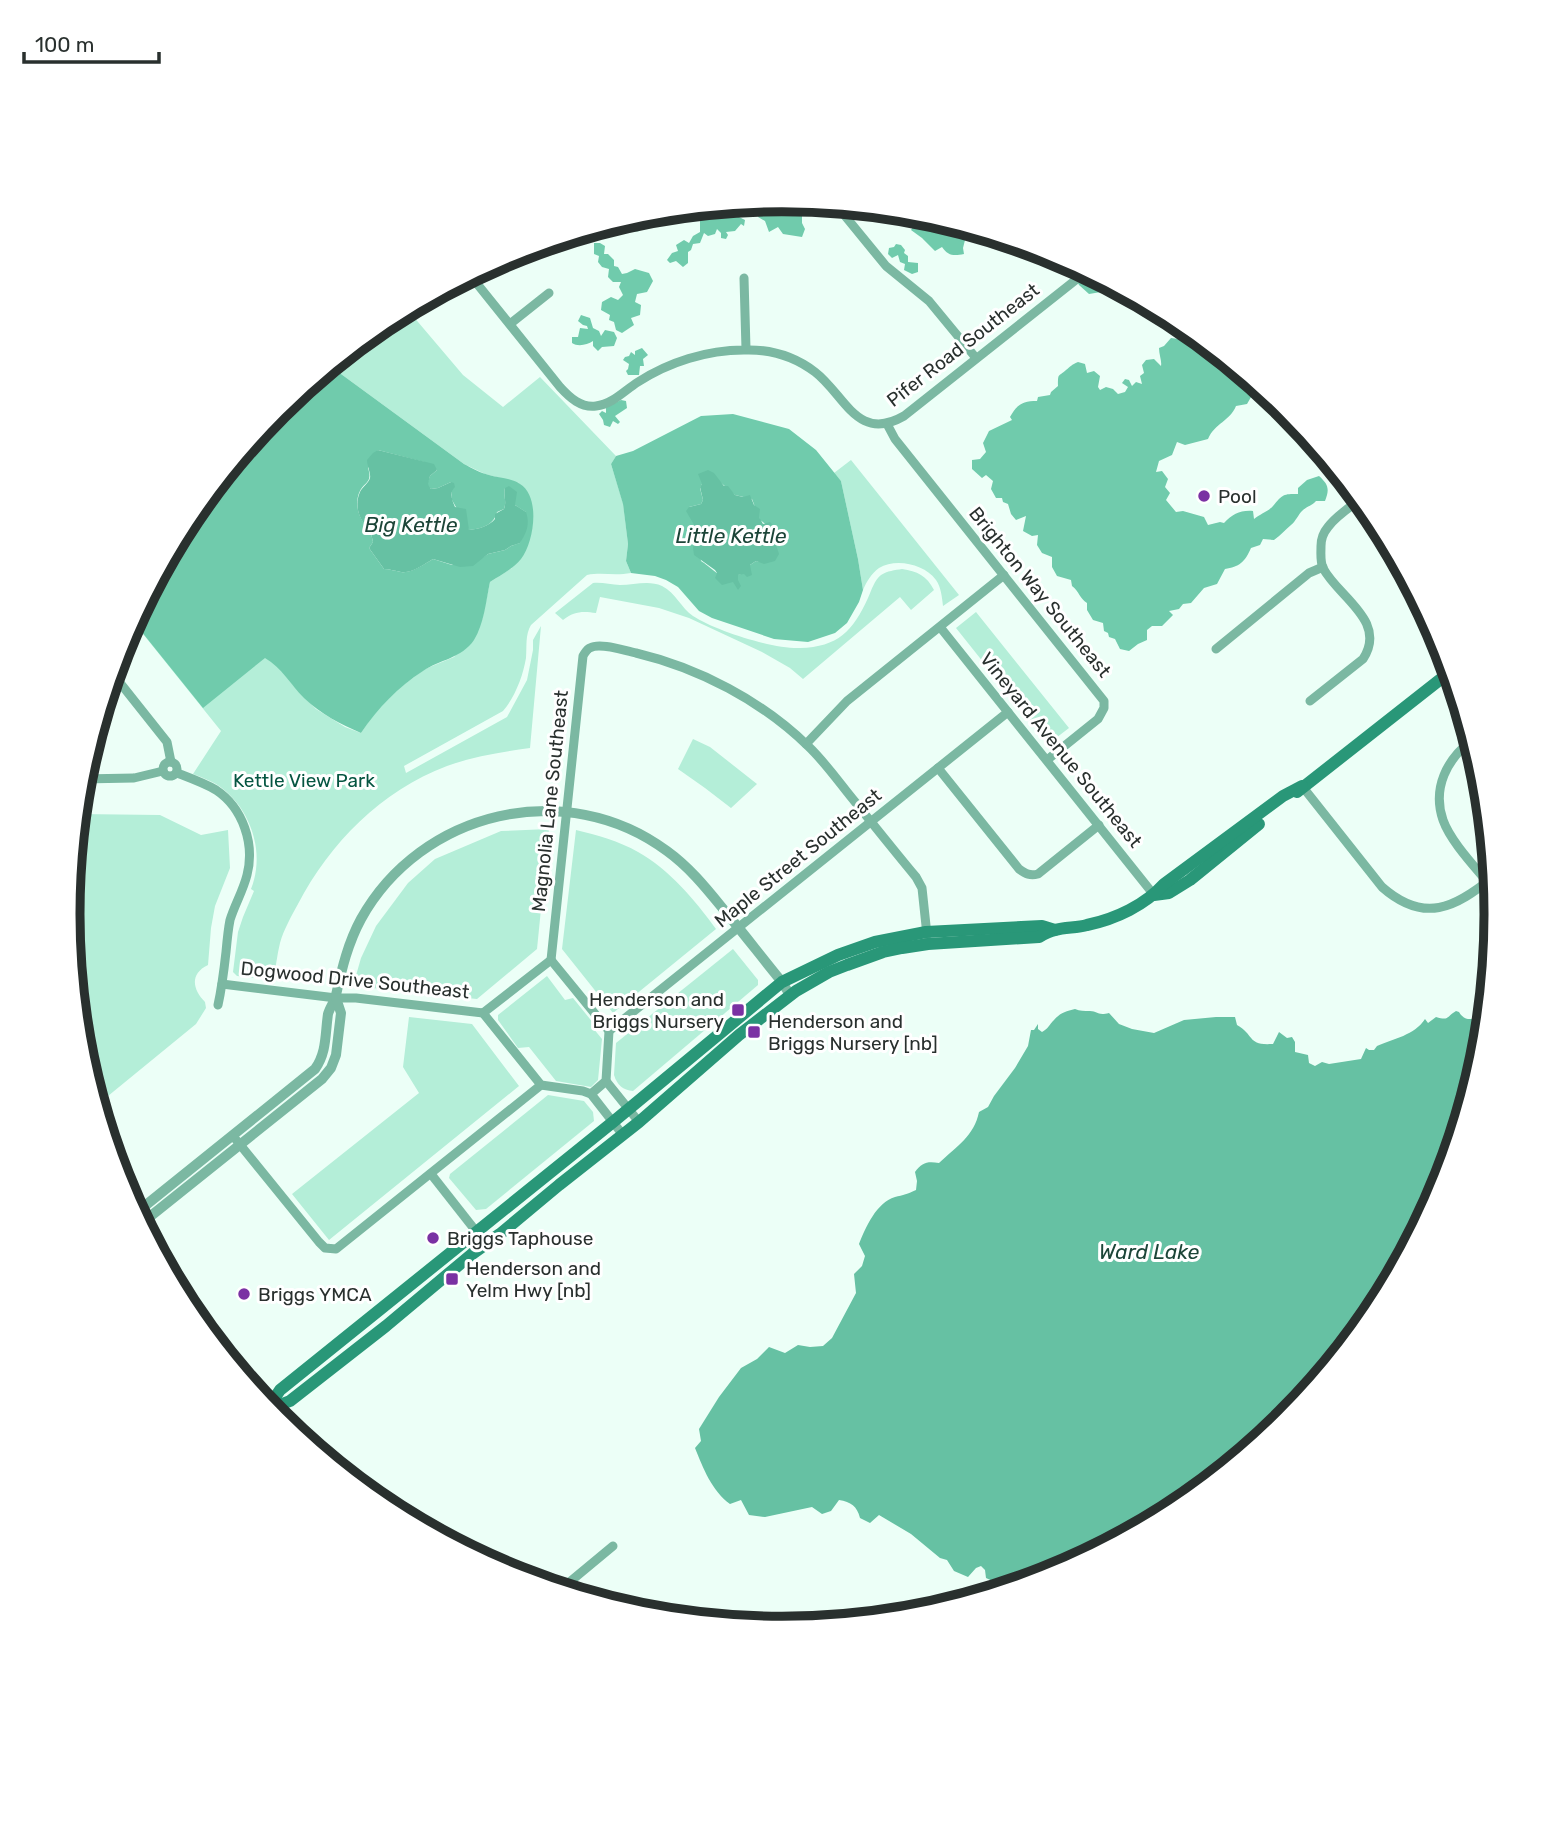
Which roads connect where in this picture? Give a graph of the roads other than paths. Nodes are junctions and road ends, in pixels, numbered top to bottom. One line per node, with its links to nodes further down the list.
1 (845, 216): 8 (street)
2 (744, 278): 7 (street)
3 (1078, 278): 8 (street, Pifer Road Southeast)
4 (477, 283): 6 (street)
5 (549, 293): 6 (street)
6 (510, 324): 7 (street)
7 (746, 349): 9 (street, Pifer Road Southeast)
8 (976, 358): 9 (street, Pifer Road Southeast)
9 (887, 424): 12 (street, Brighton Way Southeast)
10 (1352, 505): 11 (street)
11 (1323, 566): 14 (street); 17 (street)
12 (1004, 575): 13 (street); 21 (street, Brighton Way Southeast)
13 (940, 627): 18 (street, Vineyard Avenue Southeast); 19 (street)
14 (1216, 649)
15 (1443, 677): 27 (main road)
16 (120, 683): 22 (street)
17 (1310, 701)
18 (1008, 712): 21 (street, Vineyard Avenue Southeast); 23 (street, Maple Street Southeast)
19 (806, 744): 28 (street, Magnolia Lane Southeast); 29 (street)
20 (1464, 747): 31 (street)
21 (1047, 760): 30 (street, Vineyard Avenue Southeast)
22 (171, 762): 24 (street); 25 (street)
23 (938, 768): 29 (street, Maple Street Southeast); 30 (street)
24 (163, 771): 25 (street); 26 (street)
25 (177, 773): 38 (street)
26 (94, 779)
27 (1302, 786): 32 (street); 33 (main road)
28 (567, 813): 34 (street); 36 (street, Magnolia Lane Southeast); 40 (street)
29 (871, 822): 34 (street, Maple Street Southeast); 35 (street)
30 (1099, 825): 33 (street, Vineyard Avenue Southeast)
31 (1483, 871)
32 (1483, 884)
33 (1154, 895): 35 (main road)
34 (738, 928): 37 (street); 43 (street, Maple Street Southeast)
35 (927, 938): 37 (main road); 39 (main road)
36 (551, 960): 42 (street); 43 (street)
37 (782, 982): 39 (street); 47 (main road)
38 (222, 984): 40 (street, Dogwood Drive Southeast); 41 (street)
39 (790, 995): 49 (main road)
40 (336, 998): 42 (street, Dogwood Drive Southeast); 51 (street)
41 (218, 1005)
42 (483, 1013): 45 (street)
43 (609, 1031): 44 (street)
44 (606, 1081): 46 (street); 47 (street)
45 (541, 1085): 46 (street); 52 (street)
46 (591, 1094): 48 (street)
47 (628, 1109): 48 (main road); 49 (street)
48 (613, 1122): 50 (street); 55 (main road)
49 (639, 1122): 50 (main road)
50 (624, 1135): 56 (main road)
51 (236, 1140): 52 (street); 53 (street); 54 (street)
52 (431, 1174): 55 (street)
53 (145, 1207)
54 (149, 1217)
55 (476, 1231): 56 (street); 57 (main road)
56 (486, 1244): 58 (main road)
57 (275, 1399)
58 (280, 1405)
59 (613, 1546): 60 (street)
60 (569, 1583)

